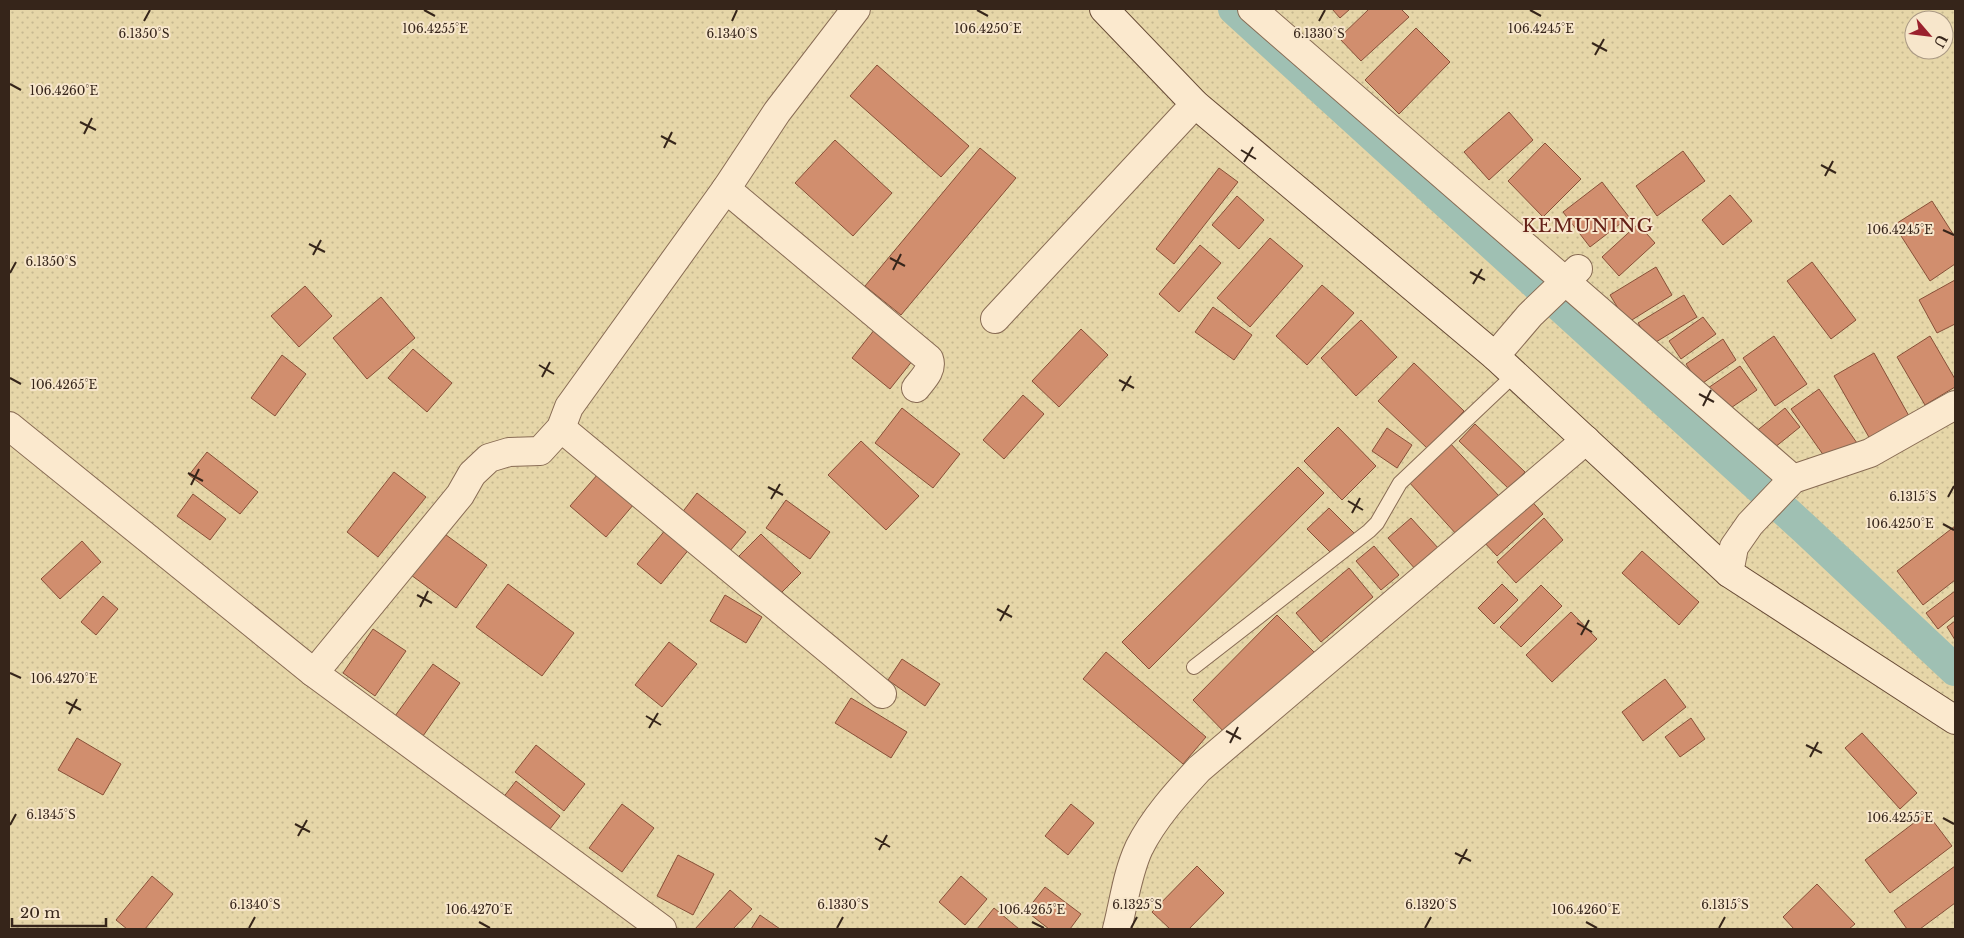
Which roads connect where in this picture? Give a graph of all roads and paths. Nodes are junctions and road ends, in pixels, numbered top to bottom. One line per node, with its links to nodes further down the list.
1 (856, 9): 5 (street)
2 (1104, 9): 4 (street)
3 (1252, 9): 6 (street)
4 (1195, 104): 7 (street); 8 (street)
5 (726, 189): 10 (street); 13 (street)
6 (1566, 280): 8 (street); 15 (street)
7 (995, 319)
8 (1495, 356): 9 (street)
9 (1514, 374): 14 (street); 17 (lane)
10 (916, 388)
11 (1955, 405): 15 (street)
12 (9, 426): 18 (street)
13 (561, 428): 18 (street); 19 (street)
14 (1586, 440): 16 (street); 22 (street)
15 (1793, 479): 16 (street)
16 (1732, 560): 20 (street)
17 (1194, 667)
18 (314, 673): 21 (street)
19 (882, 694)
20 (1955, 720)
21 (662, 929)
22 (1117, 929)

